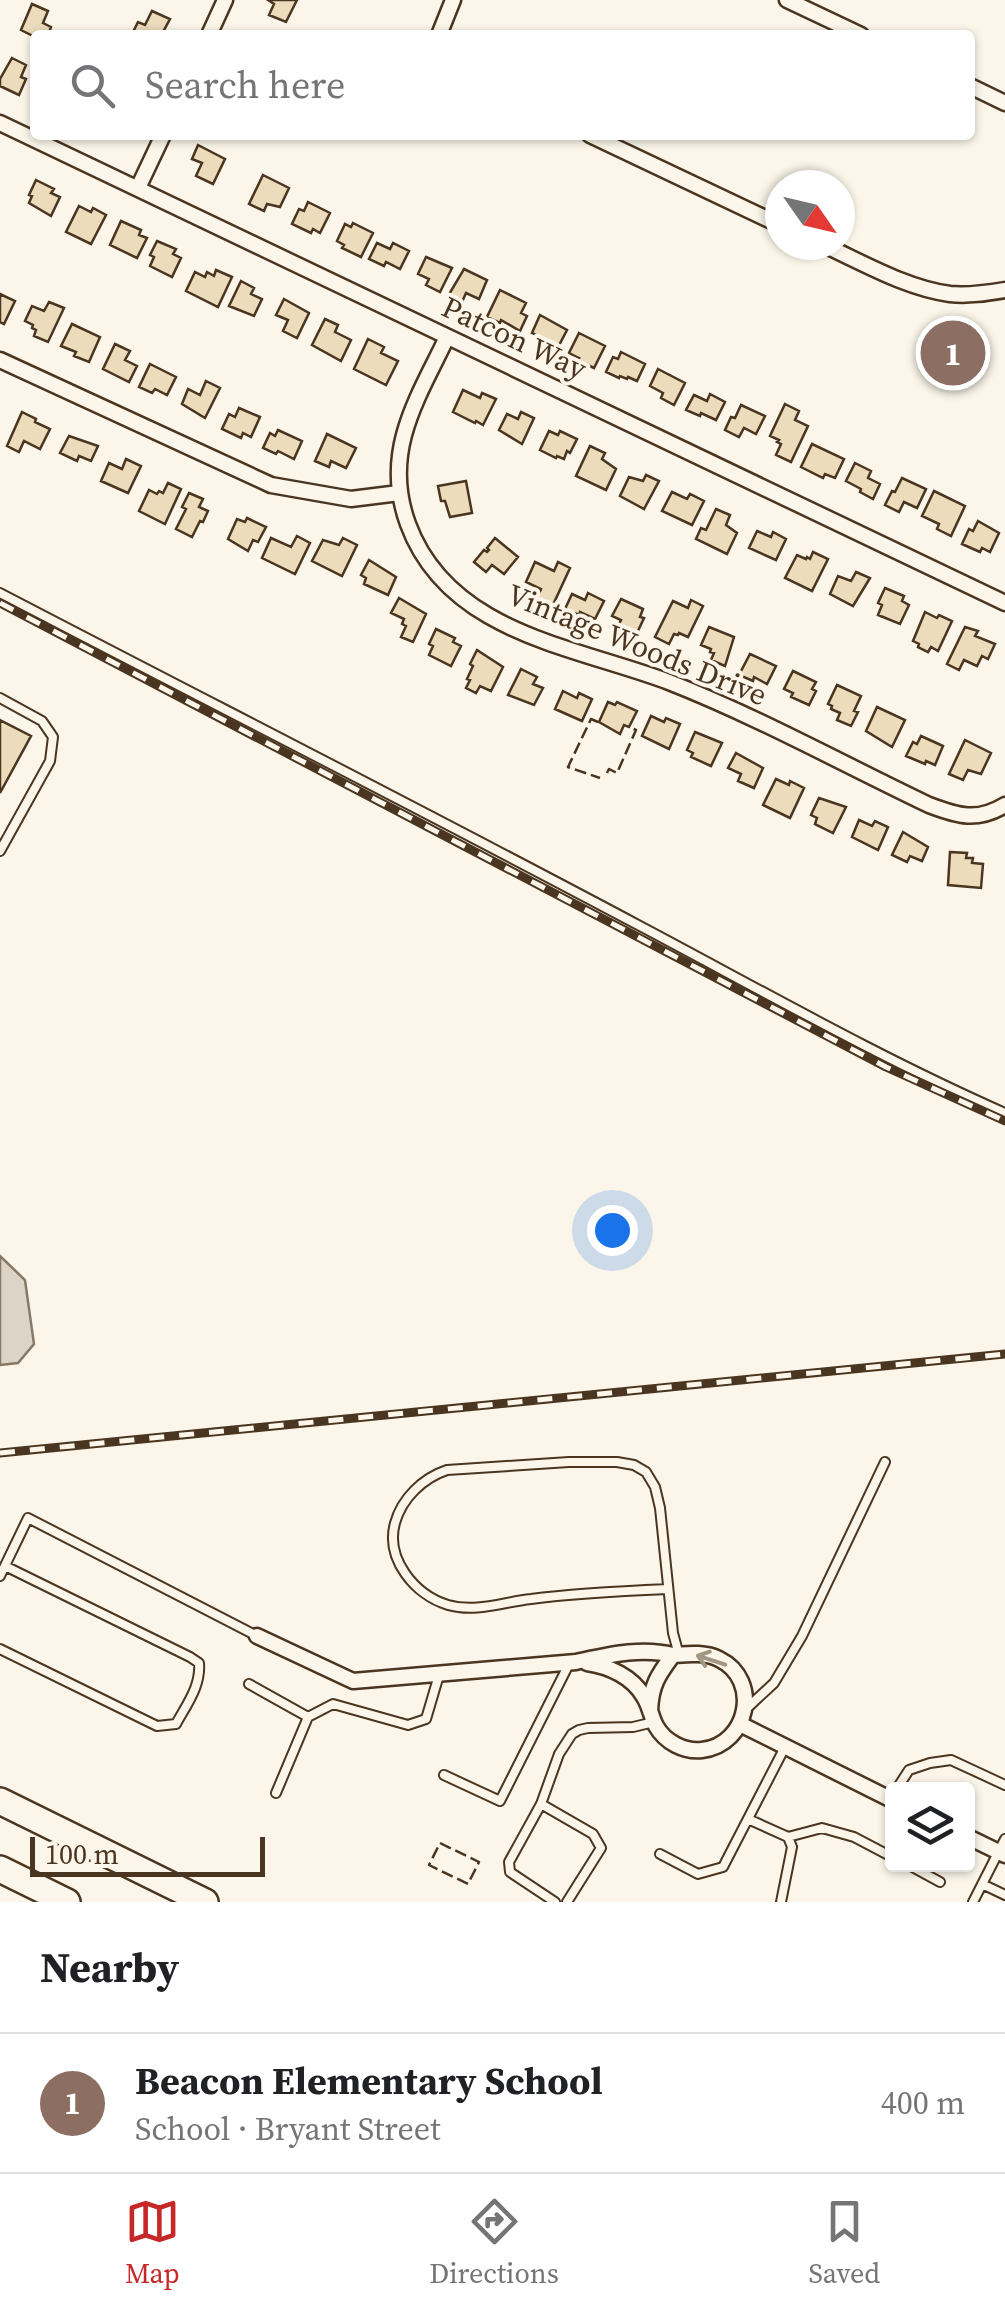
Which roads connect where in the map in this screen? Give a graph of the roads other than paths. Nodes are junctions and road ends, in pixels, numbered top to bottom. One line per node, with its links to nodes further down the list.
1 (226, 0): 4 (street)
2 (453, 0): 5 (street)
3 (787, 0): 6 (street)
4 (211, 30)
5 (441, 30)
6 (851, 30)
7 (975, 88): 8 (street)
8 (1005, 103)
9 (0, 123): 10 (street, Patcon Way)
10 (30, 137)
11 (36, 140): 14 (street, Patcon Way)
12 (161, 140): 14 (street)
13 (601, 140): 15 (street)
14 (138, 188): 18 (street, Patcon Way)
15 (765, 218)
16 (855, 258): 17 (street)
17 (1005, 290)
18 (447, 338): 20 (street, Vintage Woods Drive); 22 (street, Patcon Way)
19 (0, 360): 20 (street)
20 (398, 494): 24 (street, Vintage Woods Drive)
21 (0, 593): 26 (lane)
22 (1005, 603)
23 (0, 698): 25 (lane)
24 (1005, 805)
25 (0, 851)
26 (1005, 1113)
27 (885, 1462): 39 (lane)
28 (5, 1566): 29 (lane); 31 (lane); 32 (lane)
29 (0, 1576)
30 (668, 1589): 30 (lane); 33 (lane)
31 (257, 1636): 35 (street)
32 (0, 1649)
33 (676, 1655): 34 (street); 37 (street); 39 (street, one-way to 33)
34 (573, 1662): 35 (street); 37 (street); 41 (lane)
35 (439, 1675): 38 (lane)
36 (248, 1684): 38 (lane)
37 (652, 1716): 39 (street); 47 (lane)
38 (308, 1717): 45 (lane)
39 (743, 1717): 40 (street)
40 (785, 1747): 44 (street); 48 (lane)
41 (444, 1775)
42 (902, 1782): 43 (lane)
43 (1005, 1786)
44 (885, 1792)
45 (276, 1793)
46 (0, 1802): 60 (highway)
47 (541, 1804): 61 (lane); 62 (lane)
48 (748, 1818): 49 (lane); 53 (lane)
49 (788, 1837): 52 (lane); 63 (lane)
50 (975, 1839): 51 (street)
51 (1003, 1849): 57 (lane)
52 (885, 1853)
53 (660, 1854)
54 (0, 1869): 59 (highway)
55 (922, 1872): 56 (lane)
56 (940, 1882)
57 (982, 1884): 58 (lane); 64 (lane)
58 (1005, 1896)
59 (67, 1902)
60 (205, 1902)
61 (555, 1902)
62 (567, 1902)
63 (781, 1902)
64 (974, 1902)

